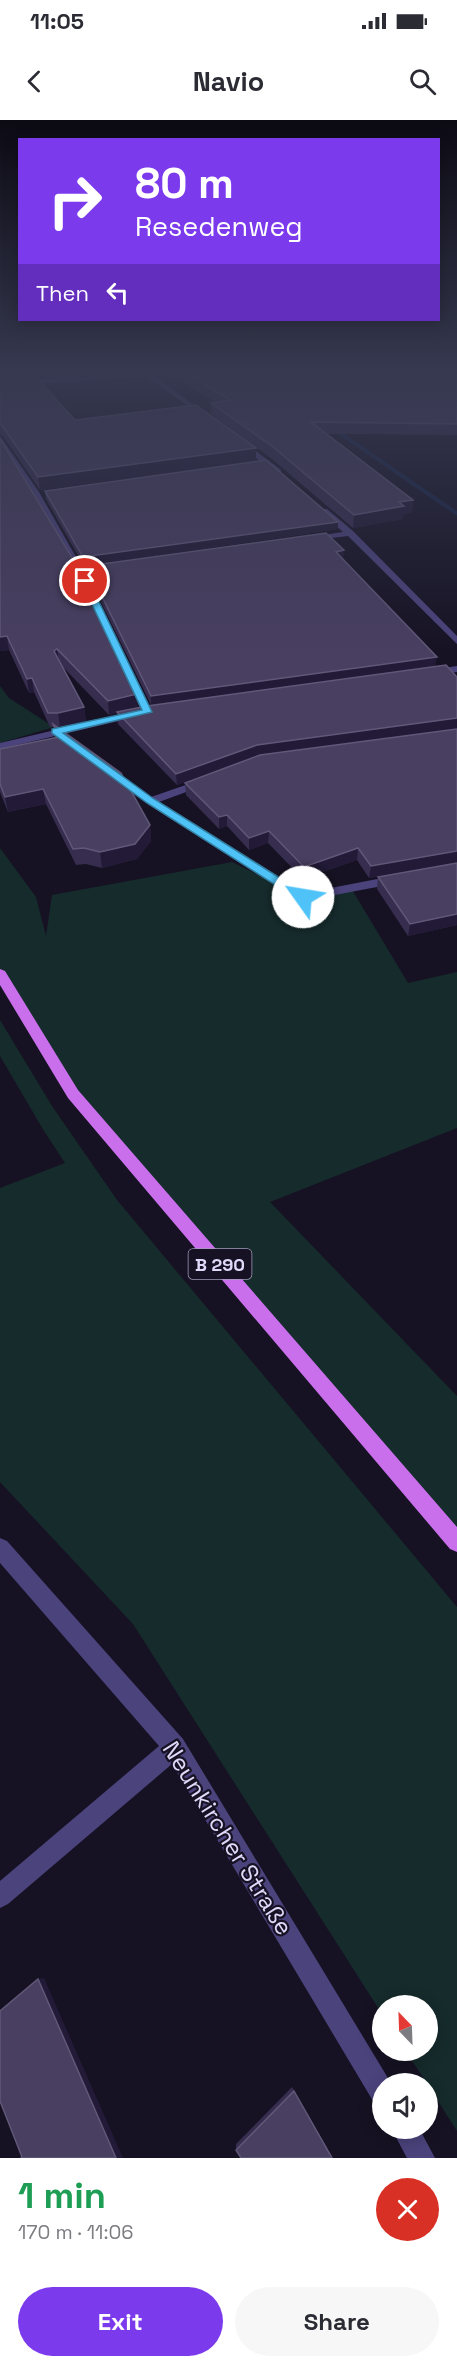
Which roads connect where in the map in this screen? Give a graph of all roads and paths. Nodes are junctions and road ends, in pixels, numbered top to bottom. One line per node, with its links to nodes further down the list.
1 (17, 464): 7 (street)
2 (262, 464): 4 (street)
3 (269, 464): 5 (street)
4 (257, 465)
5 (286, 479)
6 (48, 493): 7 (street)
7 (37, 495): 12 (street)
8 (314, 502): 9 (street)
9 (350, 533): 10 (street); 13 (street)
10 (303, 540)
11 (92, 569): 12 (street)
12 (80, 571): 17 (street)
13 (457, 641)
14 (457, 669): 15 (street)
15 (423, 674)
16 (159, 710): 17 (street)
17 (147, 712): 18 (street)
18 (0, 746)
19 (103, 766): 21 (street)
20 (214, 778): 21 (street)
21 (150, 801): 22 (street)
22 (410, 876)
23 (0, 974): 24 (main road, B 290)
24 (457, 1542)
25 (0, 1548): 26 (street, Neunkircher Straße)
26 (175, 1747): 27 (street); 28 (street, Neunkircher Straße)
27 (0, 1896)
28 (372, 2075)
29 (411, 2139): 30 (street)
30 (422, 2158)

